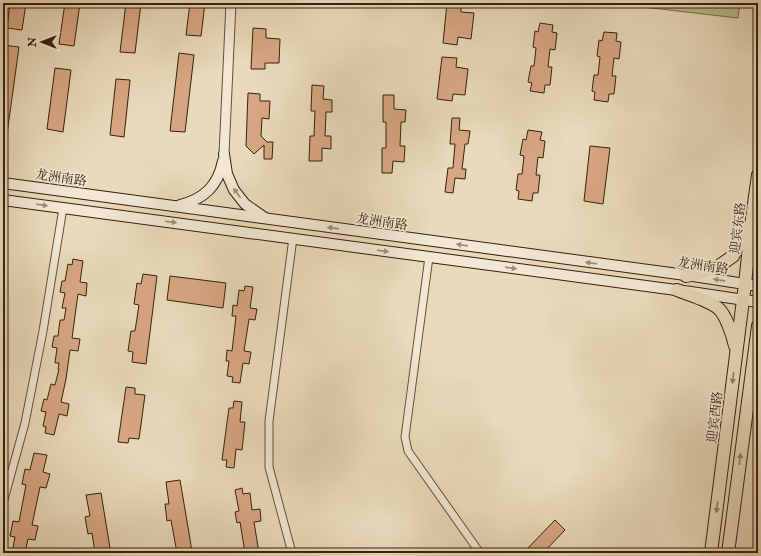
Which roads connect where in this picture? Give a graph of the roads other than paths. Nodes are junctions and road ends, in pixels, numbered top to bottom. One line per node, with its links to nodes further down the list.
1 (231, 3): 2 (street)
2 (224, 154): 6 (main road); 8 (main road, one-way to 2)
3 (758, 175): 9 (highway, 迎宾东路)
4 (3, 182): 6 (main road, 龙洲南路)
5 (3, 200): 7 (main road, one-way to 7)
6 (176, 206): 8 (main road, 龙洲南路)
7 (63, 208): 10 (main road, one-way to 10); 20 (street)
8 (266, 218): 12 (main road, 龙洲南路, one-way to 8)
9 (752, 218): 12 (highway); 13 (highway, 迎宾东路)
10 (293, 238): 11 (main road, one-way to 11); 21 (street)
11 (429, 257): 15 (main road, one-way to 15); 22 (street)
12 (686, 276): 13 (main road, 龙洲南路, one-way to 12)
13 (745, 284): 14 (main road, 龙洲南路); 16 (highway, 迎宾西路)
14 (758, 286)
15 (677, 290): 16 (main road); 19 (highway)
16 (743, 300): 17 (main road); 19 (highway, 迎宾西路)
17 (758, 302)
18 (758, 326): 24 (highway, one-way to 18)
19 (736, 356): 23 (highway, 迎宾西路, one-way to 23)
20 (3, 503)
21 (292, 553)
22 (480, 553)
23 (711, 553)
24 (728, 553)

